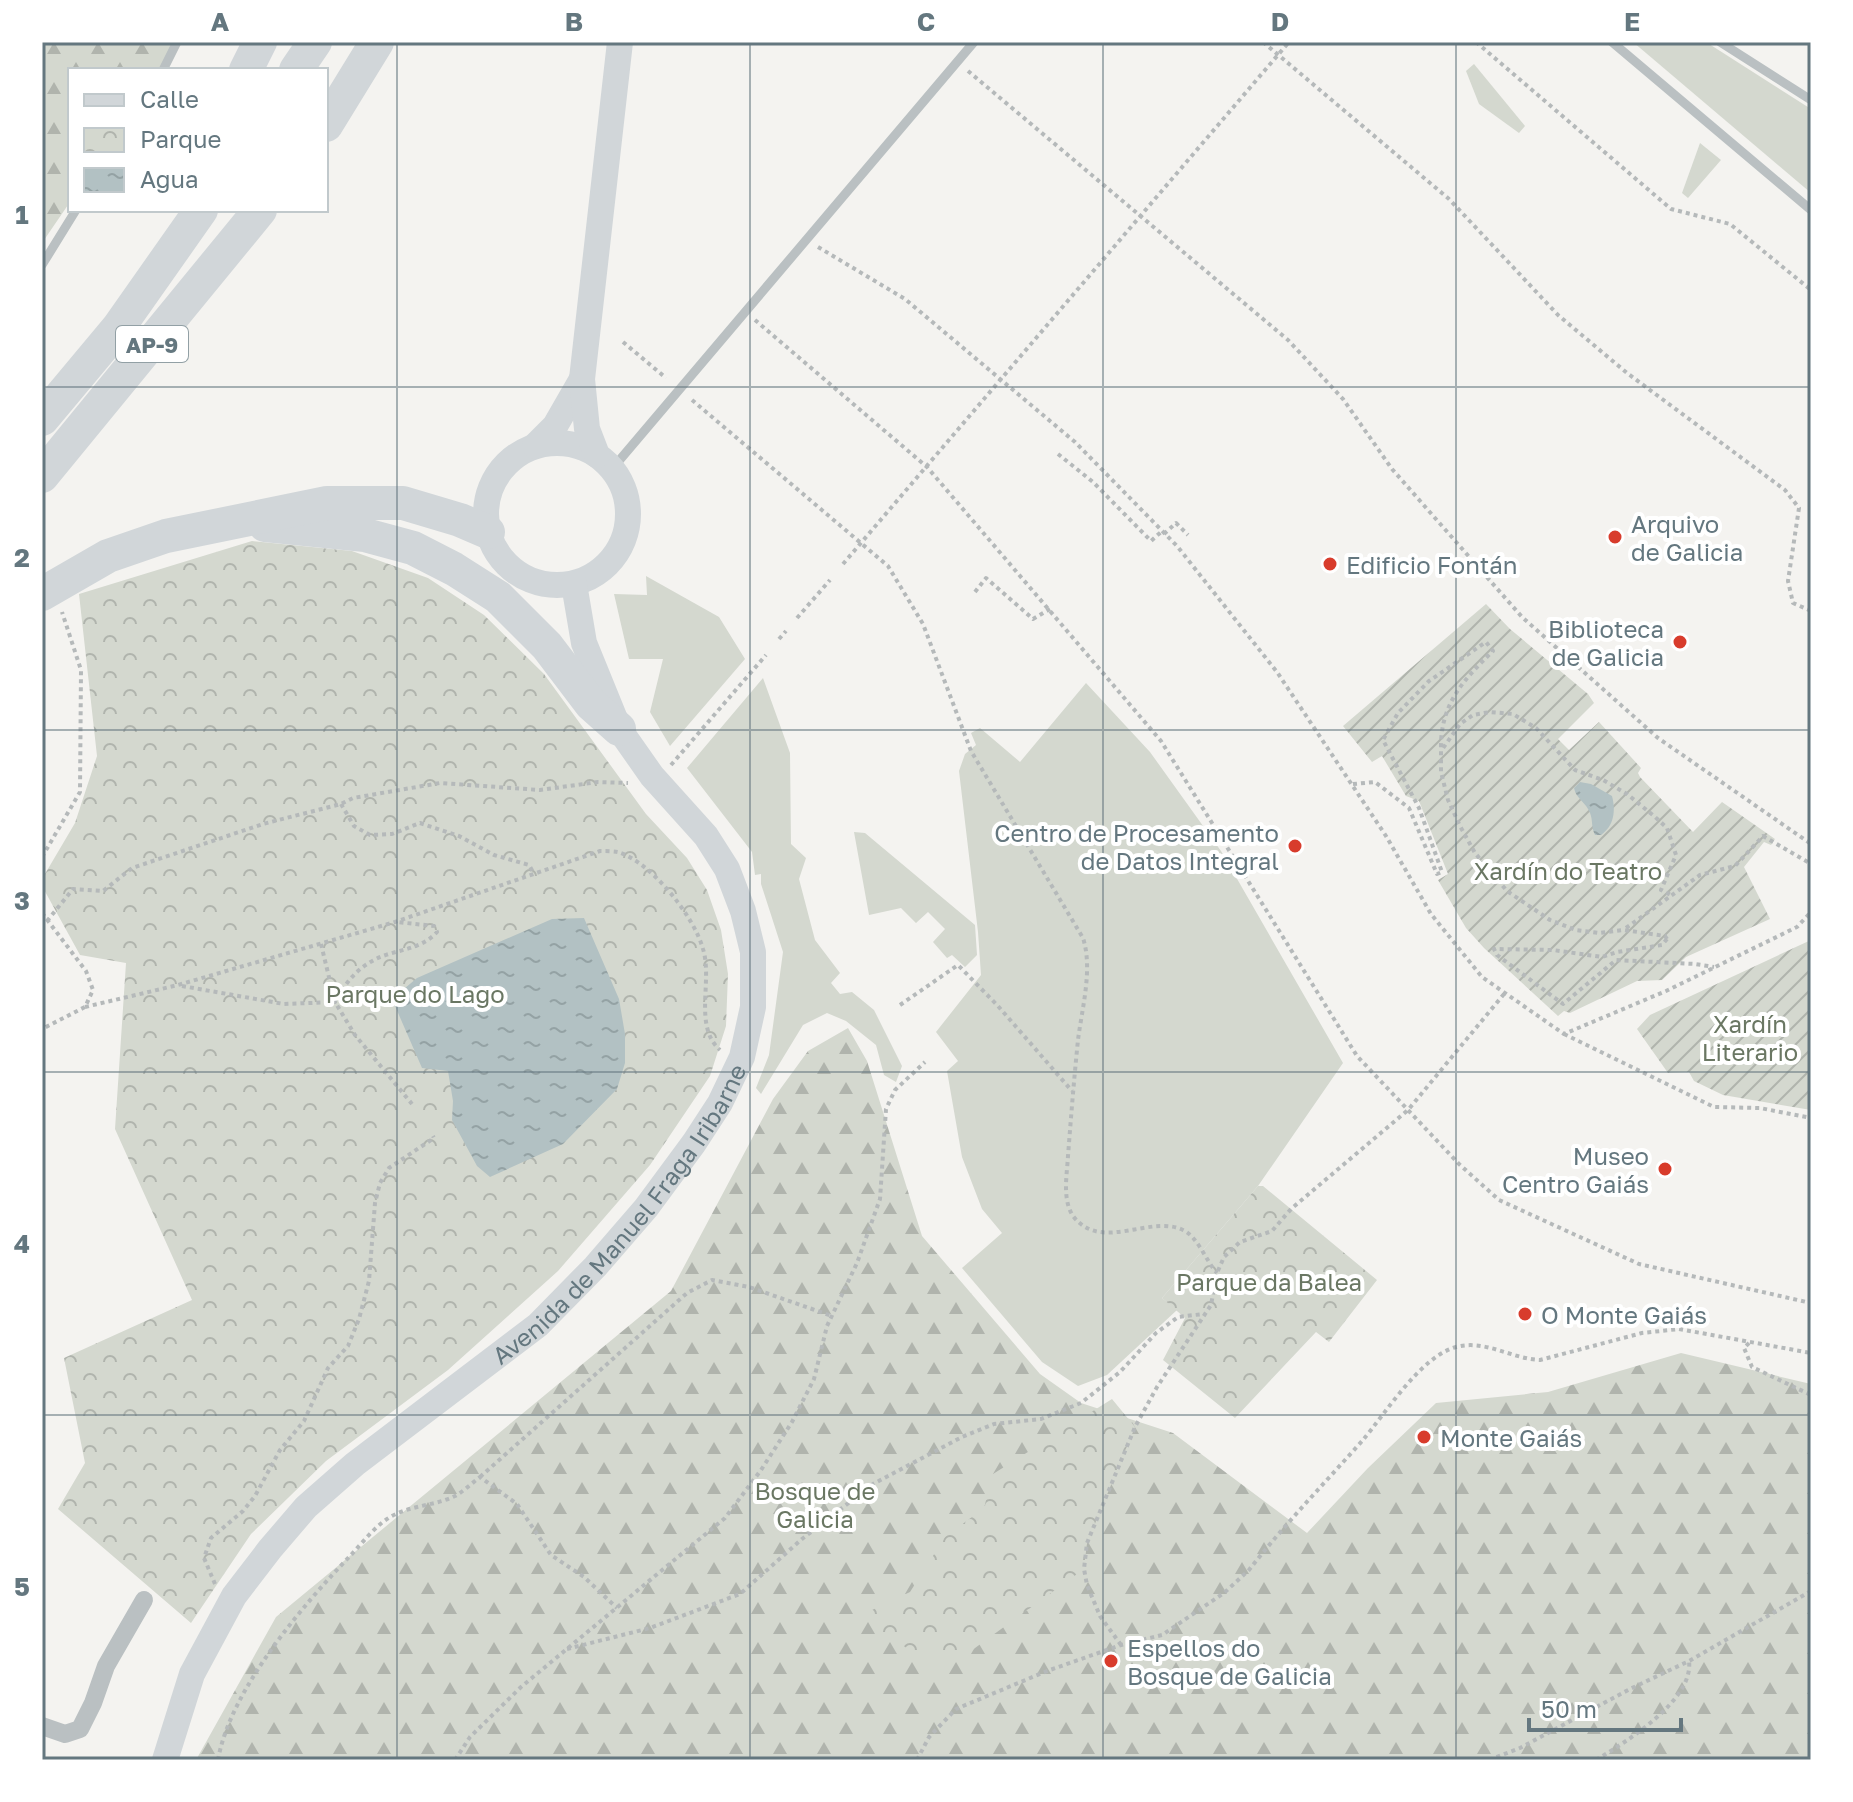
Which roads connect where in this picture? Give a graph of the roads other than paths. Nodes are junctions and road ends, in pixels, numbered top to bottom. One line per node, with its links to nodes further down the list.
1 (177, 42): 9 (lane)
2 (260, 42): 10 (highway)
3 (315, 42): 11 (highway)
4 (377, 42): 13 (highway)
5 (620, 42): 21 (street)
6 (974, 42): 24 (lane)
7 (1612, 42): 14 (lane)
8 (1720, 42): 12 (lane)
9 (164, 68)
10 (247, 68)
11 (297, 68)
12 (1811, 100)
13 (328, 122)
14 (1811, 210)
15 (75, 212): 19 (lane)
16 (175, 212): 20 (highway)
17 (200, 212): 20 (highway, AP-9)
18 (258, 212): 25 (highway, AP-9)
19 (42, 265)
20 (118, 328): 22 (highway, AP-9)
21 (582, 379): 23 (street); 24 (street)
22 (42, 419)
23 (535, 446): 24 (street); 27 (street)
24 (604, 462): 28 (street)
25 (42, 476)
26 (229, 521): 27 (highway); 29 (highway); 30 (highway)
27 (488, 532): 28 (street)
28 (574, 584): 30 (street, Avenida de Manuel Fraga Iribarne)
29 (52, 602)
30 (619, 729): 33 (street, Avenida de Manuel Fraga Iribarne)
31 (144, 1600): 32 (street)
32 (42, 1726)
33 (165, 1760)

